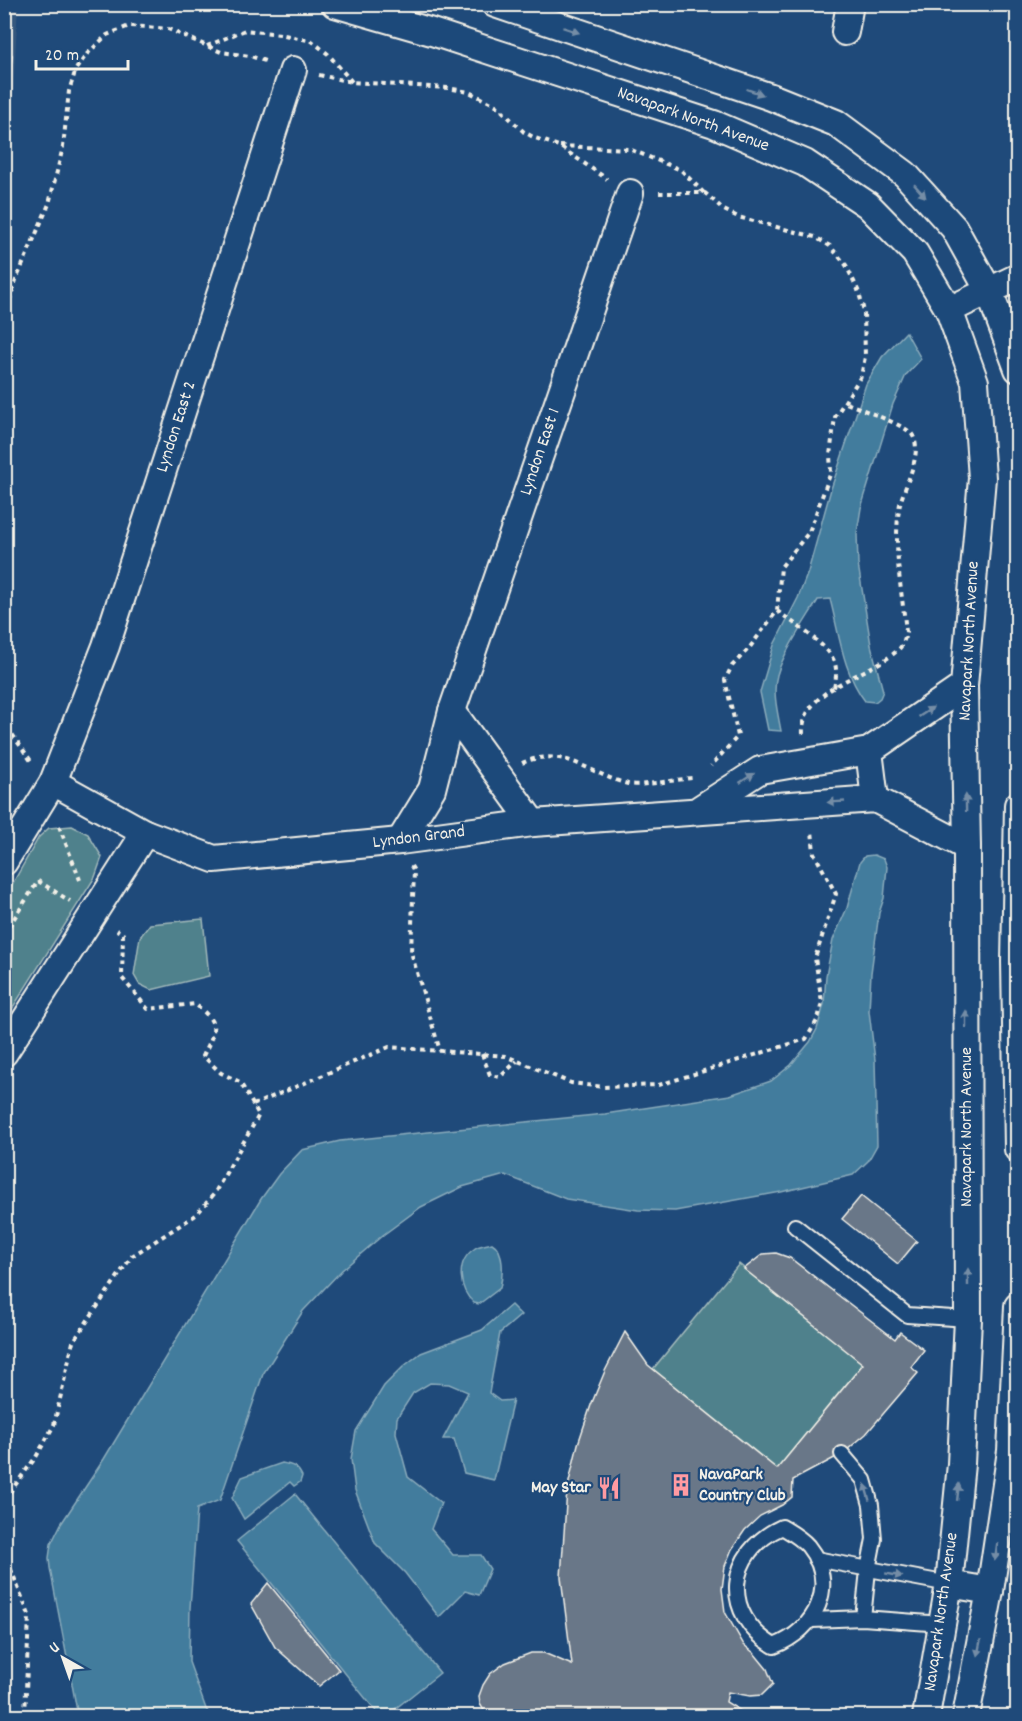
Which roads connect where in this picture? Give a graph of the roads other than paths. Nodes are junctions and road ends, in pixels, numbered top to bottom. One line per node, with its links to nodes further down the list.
1 (335, 4): 9 (street, Navapark North Avenue)
2 (850, 4): 4 (street)
3 (497, 5): 8 (street, one-way to 8)
4 (845, 32)
5 (293, 70): 14 (street, Lyndon East 2)
6 (630, 193): 12 (street, Lyndon East 1)
7 (1017, 277): 8 (street)
8 (989, 291): 9 (street); 10 (street)
9 (949, 310): 11 (street, Navapark North Avenue)
10 (1017, 369)
11 (964, 686): 13 (street, Lyndon Grand, one-way to 11); 21 (street, Navapark North Avenue, one-way to 11)
12 (452, 711): 18 (street); 20 (street, Lyndon East 1)
13 (869, 751): 15 (street); 17 (street, Lyndon Grand, one-way to 13)
14 (53, 782): 19 (street, Lyndon Grand); 22 (street, Lyndon East 2)
15 (875, 799): 17 (street, Lyndon Grand, one-way to 17); 21 (street)
16 (1017, 805): 24 (street)
17 (698, 810): 18 (street, Lyndon Grand)
18 (533, 823): 20 (street, Lyndon Grand)
19 (145, 833): 20 (street, Lyndon Grand); 23 (street)
20 (400, 841)
21 (967, 847): 27 (street, Navapark North Avenue, one-way to 21)
22 (4, 862)
23 (4, 1053)
24 (1017, 1149)
25 (795, 1226): 27 (lane)
26 (1017, 1306): 32 (street, one-way to 32)
27 (968, 1319): 31 (street, Navapark North Avenue, one-way to 27)
28 (842, 1454): 30 (lane, one-way to 28)
29 (816, 1559): 30 (lane); 34 (lane); 34 (lane)
30 (868, 1570): 31 (lane, one-way to 31); 33 (lane)
31 (949, 1584): 32 (street); 35 (street, Navapark North Avenue)
32 (990, 1591): 37 (street, one-way to 37)
33 (863, 1618): 34 (lane); 35 (lane)
34 (812, 1620)
35 (942, 1624): 36 (street, Navapark North Avenue)
36 (926, 1716)
37 (966, 1716)

